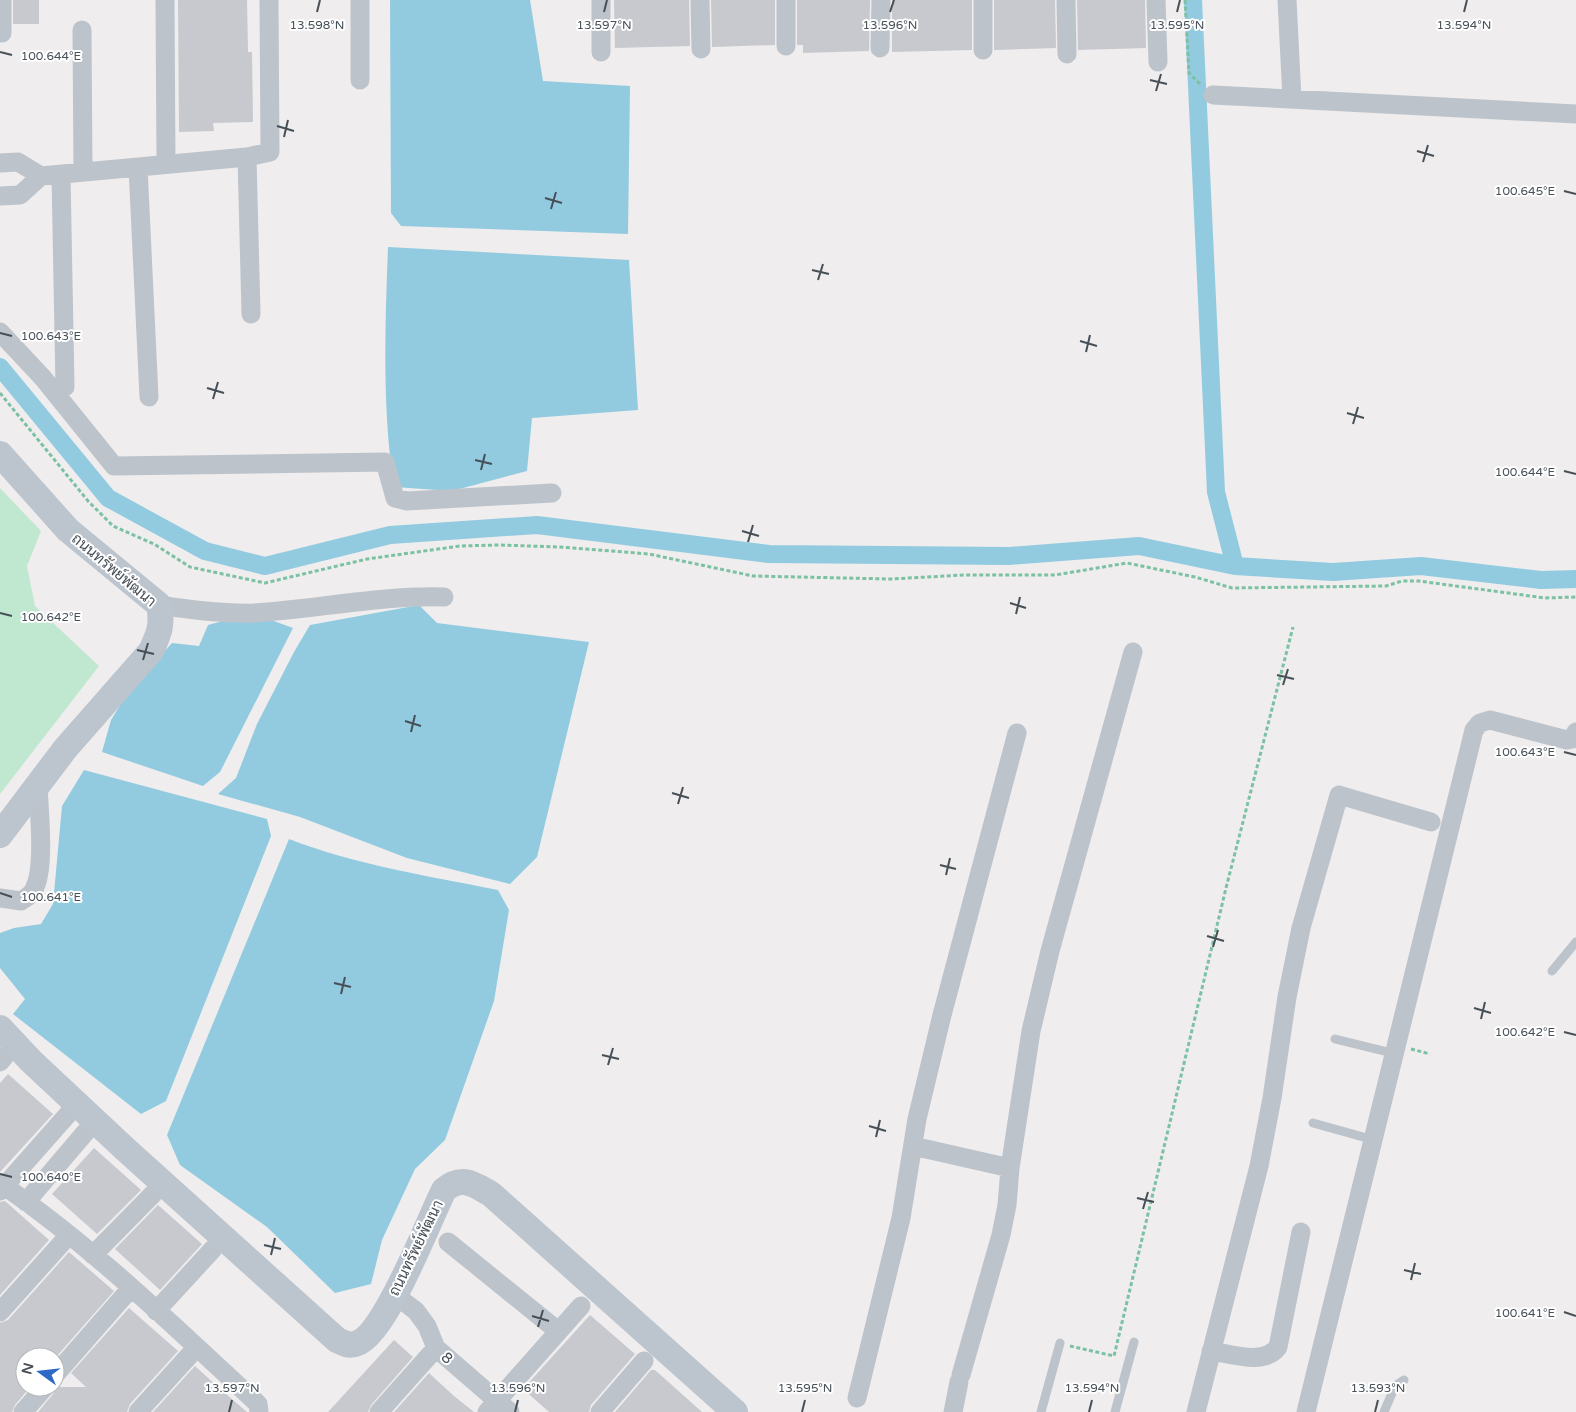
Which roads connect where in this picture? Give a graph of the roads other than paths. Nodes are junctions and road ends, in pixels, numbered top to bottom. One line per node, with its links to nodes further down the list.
1 (2, 0): 14 (street)
2 (165, 0): 28 (street)
3 (269, 0): 26 (street)
4 (360, 0): 22 (street)
5 (602, 0): 19 (street)
6 (700, 0): 17 (street)
7 (786, 0): 15 (street)
8 (881, 0): 16 (street)
9 (982, 0): 18 (street)
10 (1066, 0): 20 (street)
11 (1156, 0): 21 (street)
12 (1287, 0): 24 (street)
13 (82, 30): 30 (street)
14 (2, 33)
15 (786, 46)
16 (880, 48)
17 (701, 49)
18 (983, 50)
19 (601, 52)
20 (1067, 54)
21 (1158, 62)
22 (360, 80)
23 (1213, 95): 24 (street)
24 (1292, 99): 25 (street)
25 (1576, 114)
26 (247, 157): 28 (street); 34 (street)
27 (0, 163): 32 (street)
28 (166, 164): 29 (street)
29 (138, 167): 30 (street); 37 (street)
30 (83, 172): 31 (street)
31 (61, 175): 32 (street); 36 (street)
32 (41, 176): 33 (street)
33 (0, 196)
34 (251, 314)
35 (0, 332): 39 (street)
36 (64, 387)
37 (149, 397)
38 (0, 454): 41 (street, ถนนทรัพย์พัฒนา)
39 (552, 493)
40 (444, 597): 41 (street)
41 (159, 605): 45 (street, ถนนทรัพย์พัฒนา)
42 (1133, 652): 59 (street)
43 (1576, 732): 53 (street)
44 (1016, 733): 58 (street)
45 (38, 785): 47 (street, ถนนทรัพย์พัฒนา); 48 (street)
46 (1431, 822): 78 (street)
47 (0, 835)
48 (0, 898)
49 (1576, 942): 50 (lane)
50 (1552, 971)
51 (0, 1028): 54 (street, ถนนทรัพย์พัฒนา)
52 (1335, 1040): 53 (lane)
53 (1396, 1054): 57 (street)
54 (77, 1104): 55 (street, ถนนทรัพย์พัฒนา); 60 (street)
55 (96, 1121): 62 (street); 69 (street, ถนนทรัพย์พัฒนา)
56 (1312, 1123): 57 (lane)
57 (1374, 1140): 95 (street)
58 (912, 1146): 59 (street); 83 (street)
59 (1010, 1168): 91 (street)
60 (1, 1187): 62 (street)
61 (153, 1194): 67 (street)
62 (26, 1202): 64 (street)
63 (1301, 1232): 78 (street)
64 (69, 1235): 67 (street); 72 (street)
65 (448, 1242): 73 (street)
66 (213, 1249): 71 (street)
67 (93, 1255): 68 (street)
68 (131, 1288): 71 (street); 80 (street)
69 (395, 1295): 77 (street, 8); 90 (street, ถนนทรัพย์พัฒนา)
70 (581, 1306): 73 (street)
71 (156, 1311): 76 (street)
72 (0, 1312)
73 (558, 1332): 84 (street)
74 (1134, 1342): 93 (lane)
75 (1060, 1343): 92 (lane)
76 (197, 1347): 86 (street); 87 (street)
77 (436, 1348): 84 (street, 8); 88 (street)
78 (1211, 1351): 94 (street)
79 (644, 1360): 89 (street)
80 (65, 1364)
81 (1404, 1380): 96 (lane)
82 (36, 1397): 85 (street)
83 (857, 1398)
84 (498, 1408)
85 (23, 1412)
86 (138, 1412)
87 (259, 1412)
88 (379, 1412)
89 (600, 1412)
90 (735, 1412)
91 (954, 1412)
92 (1041, 1412)
93 (1115, 1412)
94 (1196, 1412)
95 (1306, 1412)
96 (1384, 1412)

